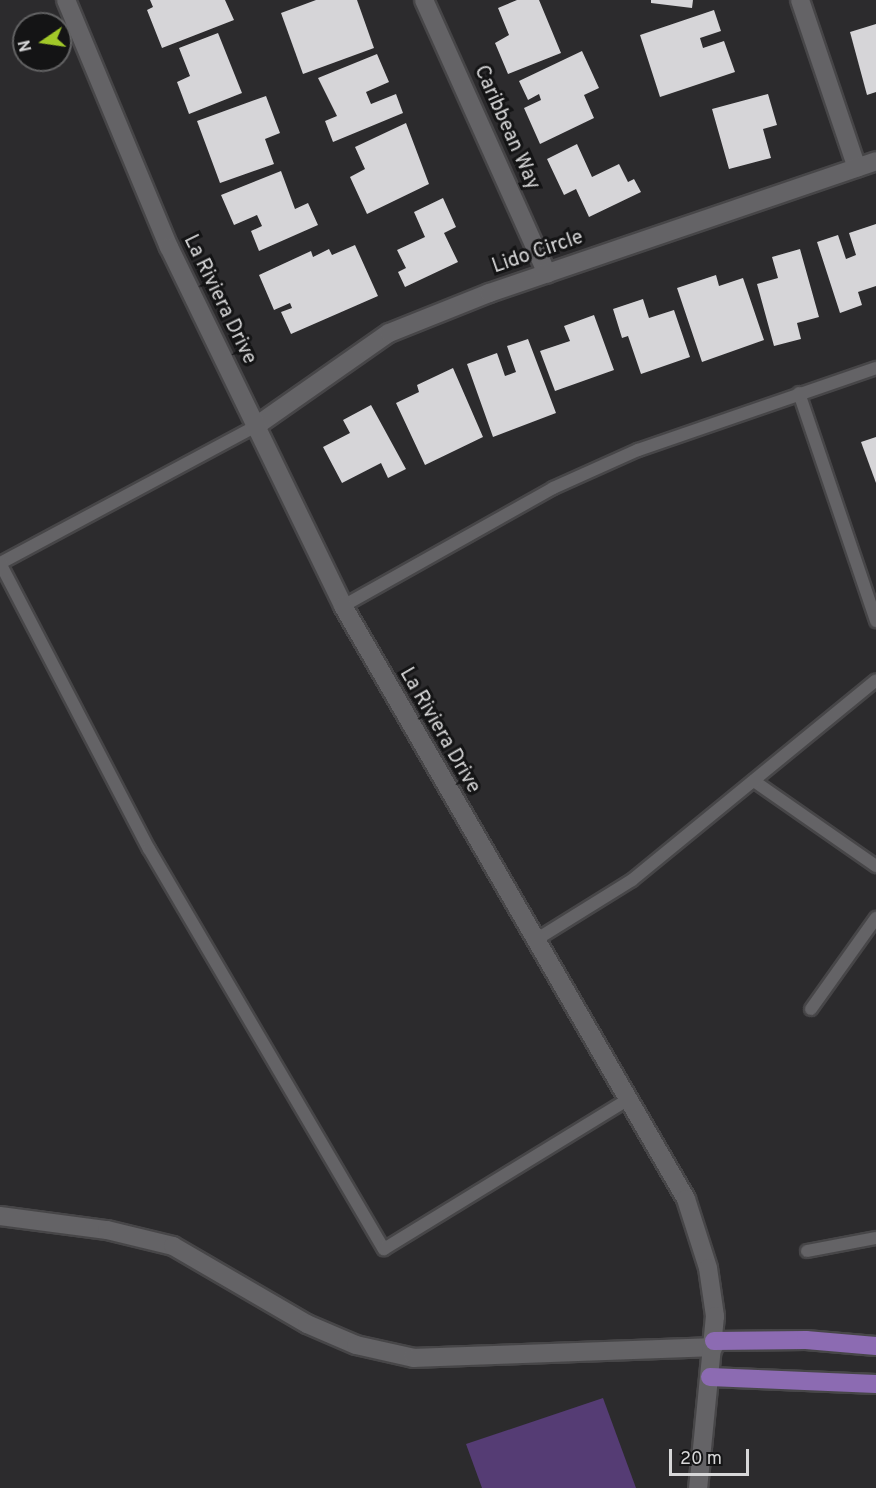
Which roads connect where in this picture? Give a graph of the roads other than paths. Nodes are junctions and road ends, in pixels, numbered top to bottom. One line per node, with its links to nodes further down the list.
1 (66, 0): 9 (street, La Riviera Drive)
2 (424, 0): 6 (street, Caribbean Way)
3 (800, 0): 5 (street)
4 (876, 161): 5 (street, Lido Circle)
5 (857, 168): 6 (street, Lido Circle)
6 (547, 274): 9 (street, Lido Circle)
7 (876, 368): 8 (lane)
8 (799, 393): 11 (lane); 12 (lane)
9 (256, 426): 10 (lane); 11 (street, La Riviera Drive)
10 (0, 563): 19 (lane)
11 (343, 606): 17 (street, La Riviera Drive)
12 (876, 621)
13 (876, 680): 14 (lane)
14 (754, 781): 15 (lane); 17 (lane)
15 (876, 866)
16 (876, 918): 18 (lane)
17 (534, 940): 19 (street, La Riviera Drive)
18 (811, 1010)
19 (628, 1099): 23 (street, La Riviera Drive)
20 (0, 1216): 23 (street)
21 (876, 1238): 22 (lane)
22 (807, 1251)
23 (714, 1344): 24 (main road); 25 (street, La Riviera Drive)
24 (876, 1346)
25 (710, 1377): 26 (main road); 27 (street, La Riviera Drive)
26 (876, 1384)
27 (698, 1488)

